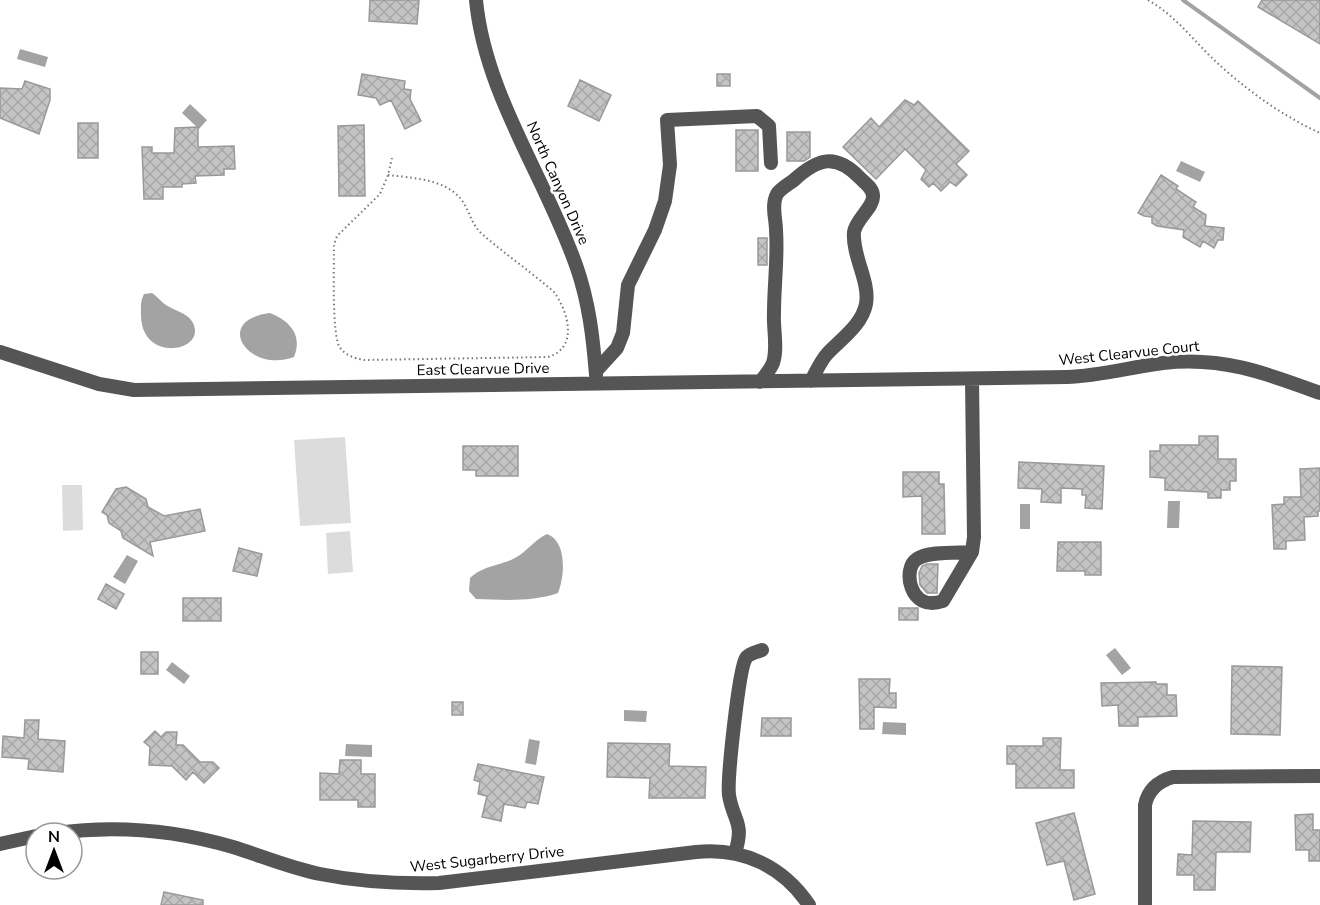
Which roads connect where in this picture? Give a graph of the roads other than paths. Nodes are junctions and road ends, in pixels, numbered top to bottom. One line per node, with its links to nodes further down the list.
1 (476, 0): 4 (street, North Canyon Drive)
2 (771, 163): 4 (street)
3 (0, 352): 4 (street, East Clearvue Drive)
4 (596, 377): 7 (street, East Clearvue Drive)
5 (972, 379): 6 (street, East Clearvue Drive); 8 (street, West Clearvue Court); 9 (street)
6 (811, 381): 7 (street, East Clearvue Drive); 7 (street)
7 (760, 382)
8 (1320, 393)
9 (972, 552): 9 (street)
10 (762, 650): 15 (street)
11 (1320, 776): 17 (street)
12 (84, 831): 15 (street, West Sugarberry Drive)
13 (24, 839): 14 (street)
14 (0, 844)
15 (735, 853): 16 (street, West Sugarberry Drive)
16 (809, 905)
17 (1145, 905)

